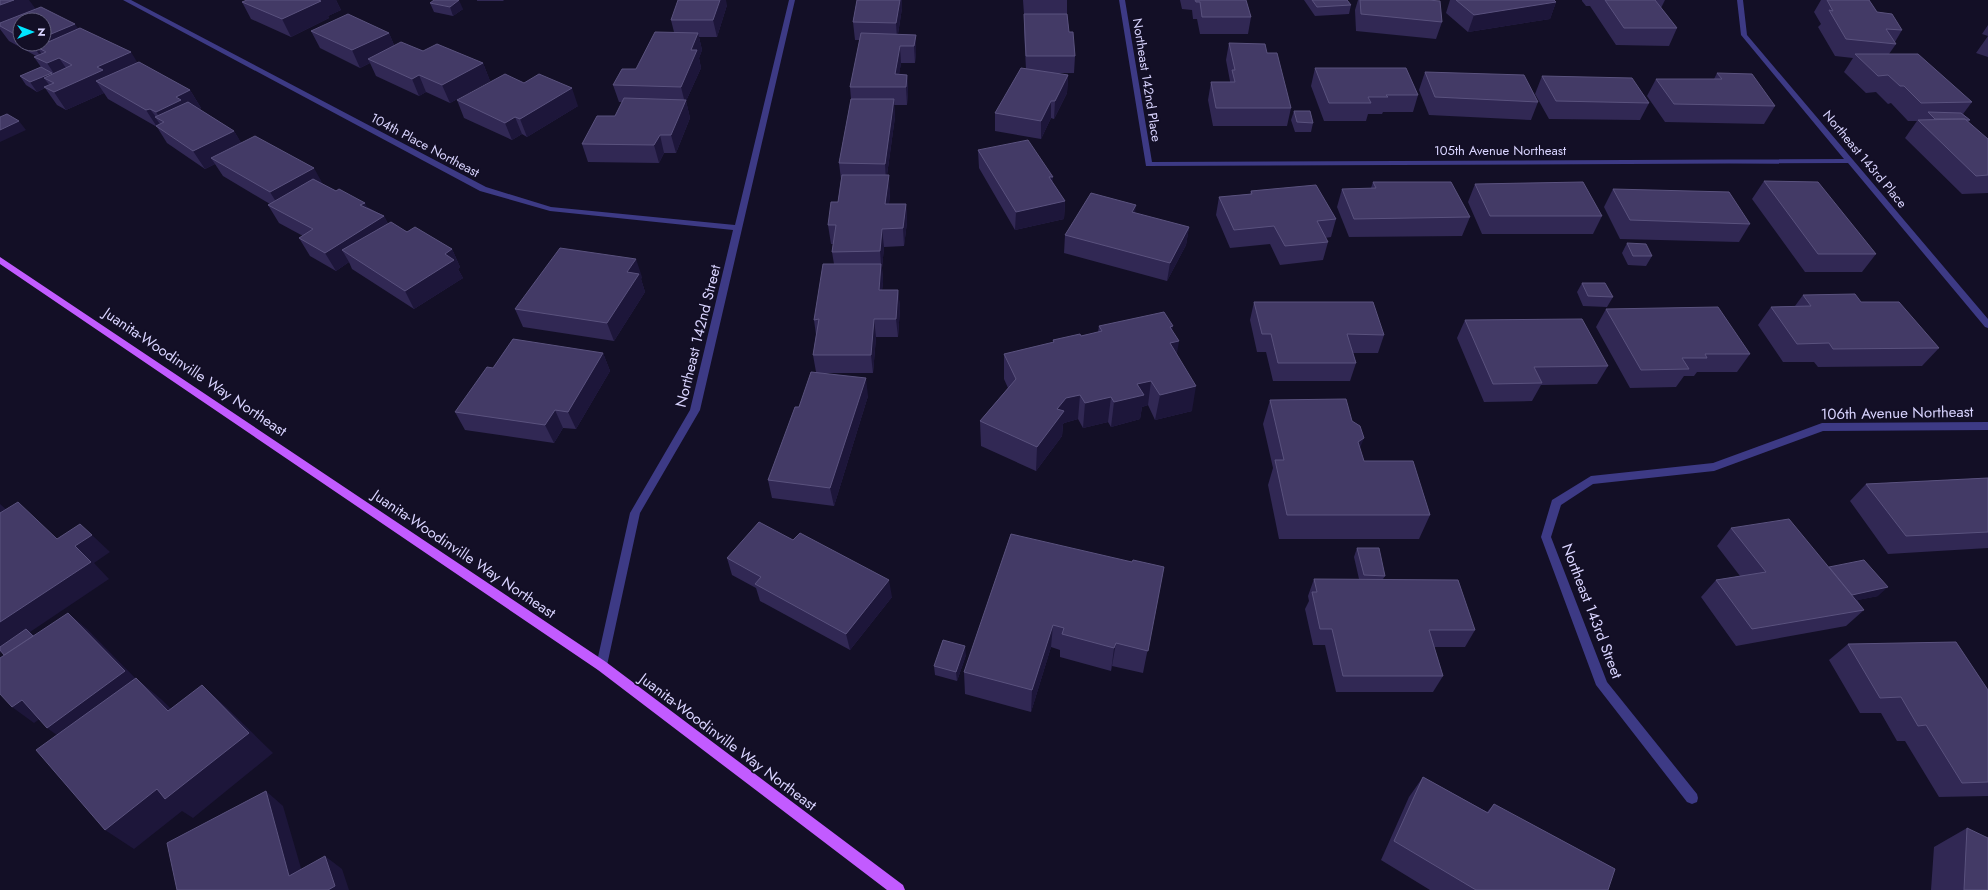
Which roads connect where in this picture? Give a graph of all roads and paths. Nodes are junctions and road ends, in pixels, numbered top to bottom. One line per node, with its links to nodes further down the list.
1 (126, 0): 7 (street, 104th Place Northeast)
2 (792, 0): 7 (street, Northeast 142nd Street)
3 (1122, 0): 6 (street, Northeast 142nd Place)
4 (1740, 0): 5 (street, Northeast 143rd Place)
5 (1851, 160): 6 (street, 105th Avenue Northeast); 9 (street, Northeast 143rd Place)
6 (1149, 164)
7 (739, 228): 12 (street, Northeast 142nd Street)
8 (0, 260): 12 (main road, Juanita-Woodinville Way Northeast)
9 (1988, 326)
10 (1988, 426): 11 (street, 106th Avenue Northeast)
11 (1556, 503): 13 (street, Northeast 143rd Street)
12 (602, 666): 14 (main road, Juanita-Woodinville Way Northeast)
13 (1692, 798)
14 (895, 889)

